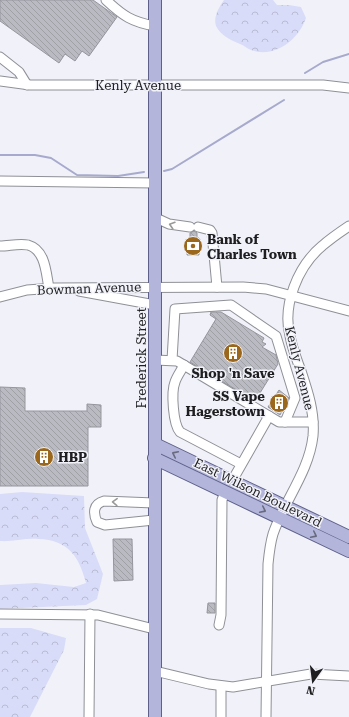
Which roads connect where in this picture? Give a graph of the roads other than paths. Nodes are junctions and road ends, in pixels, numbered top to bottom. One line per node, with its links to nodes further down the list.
1 (106, 0): 3 (street)
2 (155, 0): 3 (main road, Frederick Street)
3 (155, 26): 7 (main road, Frederick Street)
4 (0, 57): 6 (street)
5 (0, 82): 6 (street, Kenly Avenue)
6 (27, 85): 7 (street, Kenly Avenue)
7 (154, 85): 8 (street, Kenly Avenue); 10 (main road, Frederick Street)
8 (349, 88)
9 (0, 181): 10 (street)
10 (155, 183): 11 (main road, Frederick Street)
11 (156, 218): 14 (main road, Frederick Street); 15 (street, one-way to 11)
12 (349, 226): 17 (street, Kenly Avenue)
13 (0, 246): 16 (street)
14 (155, 287): 15 (street, Bowman Avenue); 16 (street, Bowman Avenue); 19 (main road, Frederick Street)
15 (217, 287): 17 (street, Bowman Avenue)
16 (51, 288): 18 (street, Bowman Avenue); 19 (street)
17 (291, 295): 20 (street, Bowman Avenue); 21 (street, Kenly Avenue)
18 (0, 297)
19 (155, 305): 23 (main road, Frederick Street)
20 (349, 311)
21 (289, 333): 22 (street); 28 (street, Kenly Avenue)
22 (276, 336): 24 (street); 27 (street)
23 (155, 360): 24 (street); 29 (main road, Frederick Street)
24 (172, 360): 25 (street)
25 (184, 366): 26 (street); 31 (street)
26 (269, 416): 27 (street); 31 (street)
27 (285, 422): 28 (street)
28 (313, 422): 36 (street, Kenly Avenue)
29 (155, 444): 30 (main road, Frederick Street); 33 (main road, East Wilson Boulevard, one-way to 29)
30 (154, 458): 32 (main road, East Wilson Boulevard); 35 (main road, Frederick Street)
31 (241, 464): 33 (street)
32 (189, 475): 33 (main road); 34 (main road, East Wilson Boulevard)
33 (232, 481): 36 (main road, East Wilson Boulevard)
34 (225, 492): 37 (main road, East Wilson Boulevard, one-way to 37); 43 (street)
35 (154, 503): 38 (main road, Frederick Street); 38 (street, one-way to 38)
36 (286, 506): 37 (street, Kenly Avenue); 39 (main road, East Wilson Boulevard)
37 (280, 518): 40 (main road, East Wilson Boulevard, one-way to 40); 47 (street, Kenly Avenue)
38 (154, 520): 44 (main road, Frederick Street)
39 (349, 537)
40 (349, 551)
41 (0, 614): 42 (street)
42 (90, 614): 44 (street); 49 (street)
43 (219, 625)
44 (154, 629): 45 (main road, Frederick Street)
45 (155, 671): 48 (street); 50 (main road, Frederick Street)
46 (349, 676): 47 (street)
47 (266, 682): 48 (street); 52 (street, Kenly Avenue)
48 (221, 686): 51 (street)
49 (89, 717)
50 (155, 717)
51 (221, 717)
52 (266, 717)

